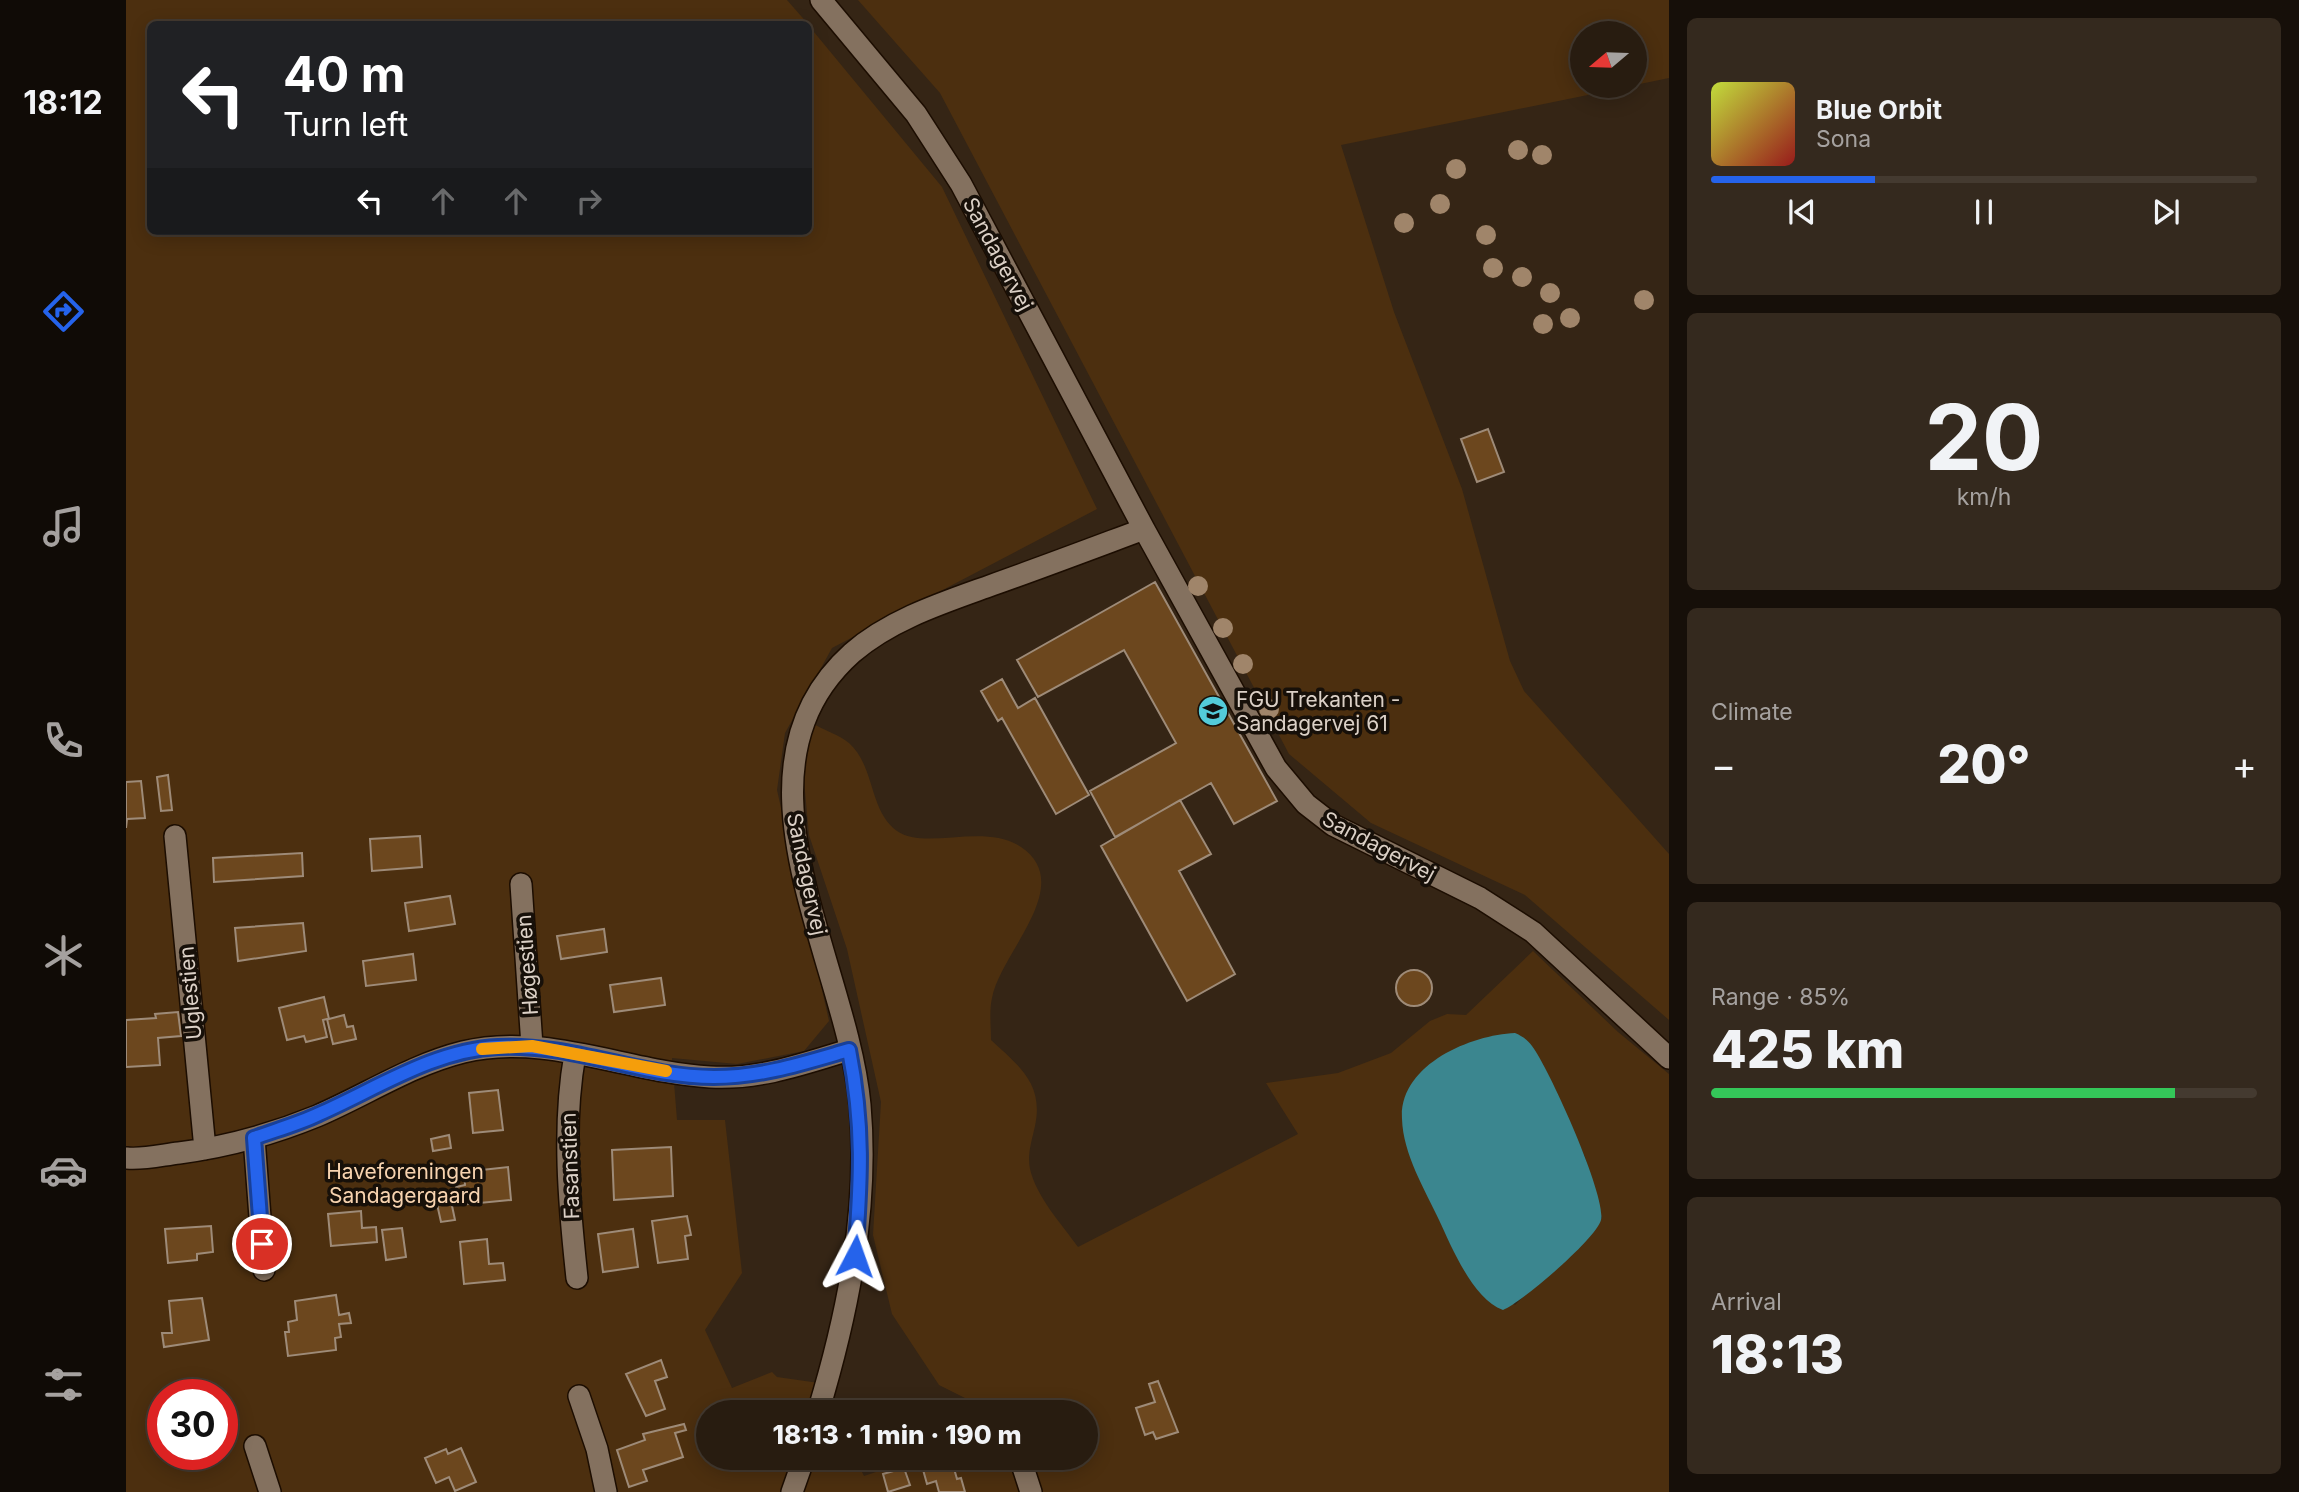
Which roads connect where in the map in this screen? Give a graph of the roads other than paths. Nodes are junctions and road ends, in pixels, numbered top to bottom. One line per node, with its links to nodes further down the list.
1 (821, 0): 2 (street, Sandagervej)
2 (1144, 530): 6 (street, Sandagervej); 8 (street, Sandagervej)
3 (175, 836): 10 (street, Uglestien)
4 (521, 884): 5 (street, Høgestien)
5 (532, 1046): 7 (street); 9 (street)
6 (849, 1050): 7 (street); 15 (street, Sandagervej)
7 (575, 1054): 13 (street, Fasanstien)
8 (1669, 1058)
9 (254, 1138): 10 (street); 12 (street)
10 (205, 1149): 11 (street)
11 (126, 1158)
12 (264, 1270)
13 (577, 1278)
14 (579, 1396): 20 (street)
15 (822, 1400)
16 (255, 1446): 19 (street)
17 (800, 1470): 21 (street)
18 (1024, 1470): 22 (street)
19 (270, 1492)
20 (606, 1492)
21 (792, 1492)
22 (1031, 1492)

